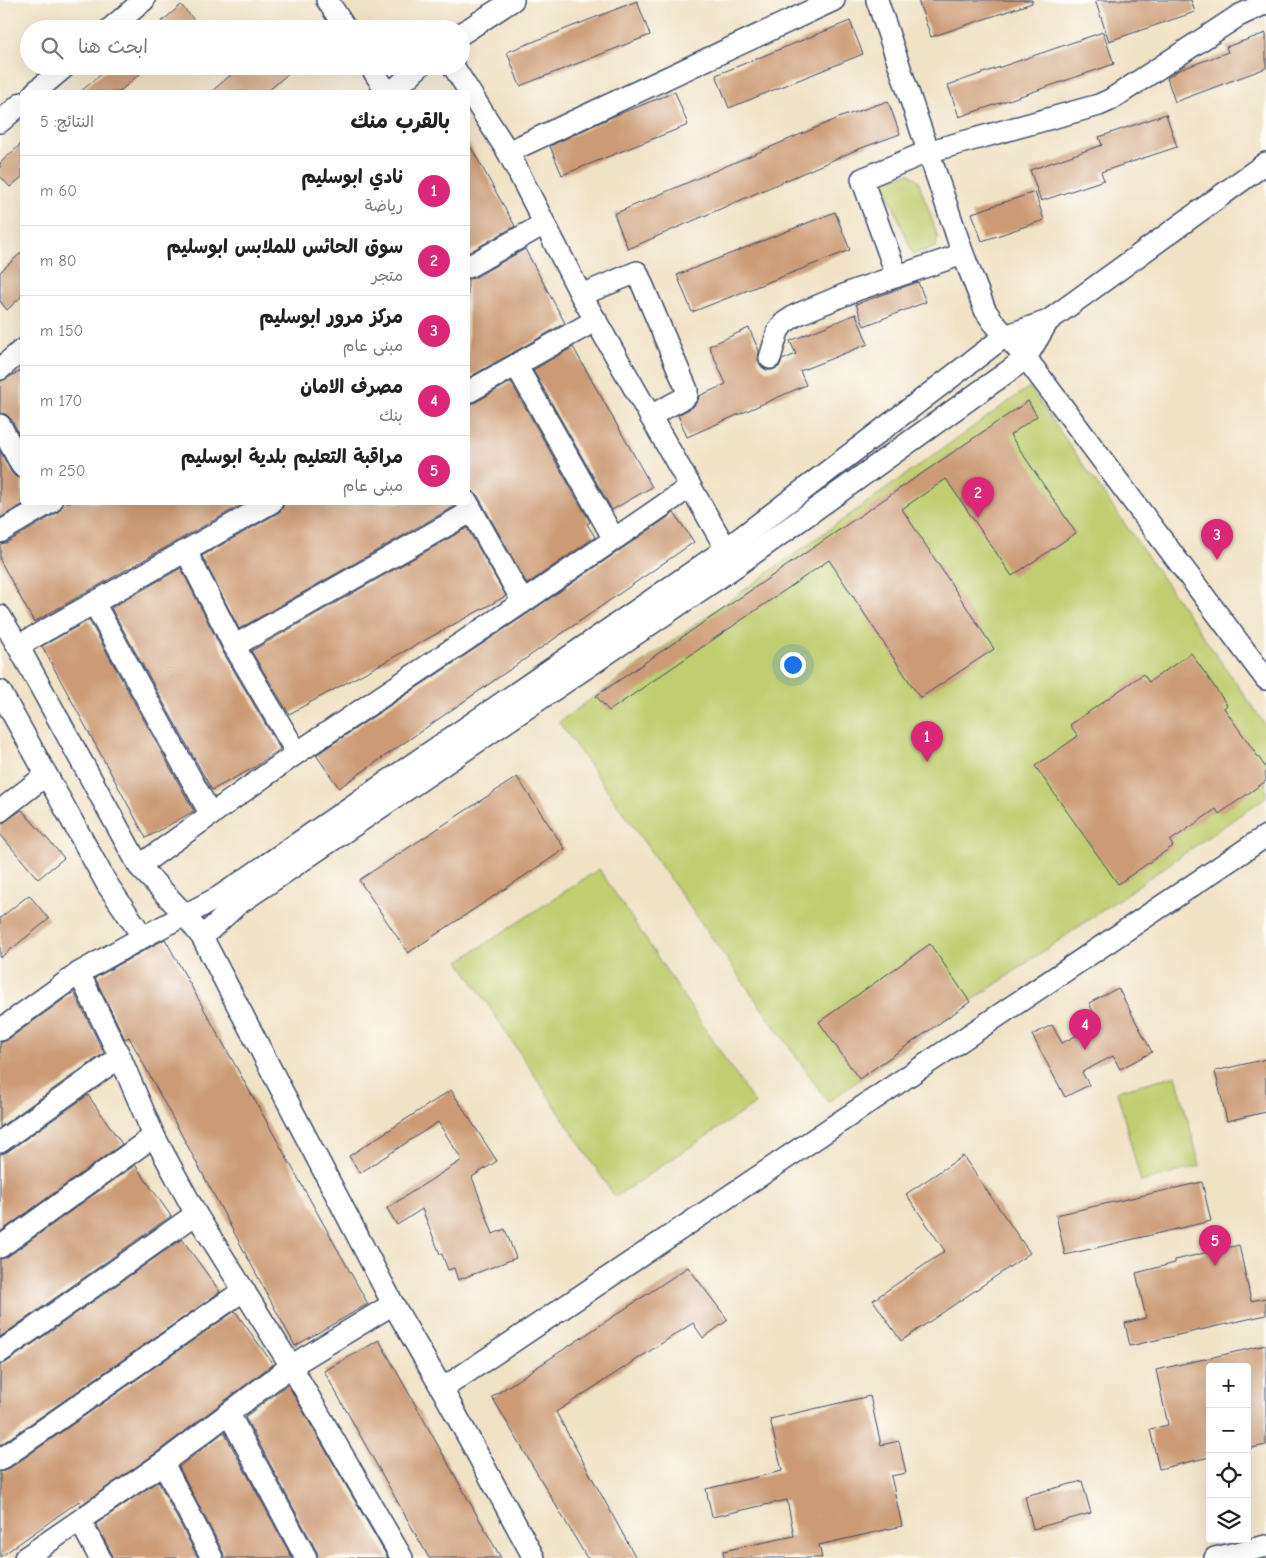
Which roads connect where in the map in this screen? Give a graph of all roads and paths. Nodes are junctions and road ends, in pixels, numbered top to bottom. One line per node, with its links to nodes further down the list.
1 (144, 0): 7 (street)
2 (327, 0): 8 (street)
3 (512, 0): 9 (street)
4 (834, 0): 21 (street)
5 (878, 0): 22 (street)
6 (1266, 3): 22 (street)
7 (121, 20)
8 (340, 20)
9 (470, 28)
10 (55, 75): 14 (street)
11 (376, 75): 15 (street)
12 (410, 75): 16 (street)
13 (459, 75): 17 (street)
14 (36, 90)
15 (386, 90)
16 (394, 90)
17 (468, 90)
18 (470, 93): 21 (street)
19 (20, 105): 20 (street)
20 (0, 122)
21 (508, 152): 24 (street)
22 (927, 152): 25 (street); 27 (street)
23 (1266, 163): 30 (street)
24 (544, 224): 26 (street); 28 (street)
25 (962, 254): 27 (street); 31 (street)
26 (470, 266)
27 (897, 276): 33 (street)
28 (581, 295): 29 (street); 38 (street)
29 (596, 320): 35 (street); 38 (street)
30 (1048, 321): 31 (street); 34 (street)
31 (1005, 336): 34 (street); 48 (street)
32 (20, 352): 36 (street)
33 (770, 358)
34 (1026, 358): 48 (street); 54 (street)
35 (516, 365): 37 (street); 46 (street)
36 (0, 369)
37 (470, 391)
38 (650, 416): 41 (street)
39 (0, 425): 40 (street)
40 (20, 462)
41 (690, 487): 46 (street); 48 (street)
42 (44, 505): 45 (street)
43 (267, 505): 47 (street)
44 (470, 507): 49 (street); 53 (street)
45 (0, 532)
46 (614, 540): 49 (street)
47 (186, 551): 50 (street); 53 (street)
48 (731, 557): 63 (street); 65 (street)
49 (524, 602): 57 (street)
50 (94, 603): 52 (street); 60 (street)
51 (0, 616): 52 (street)
52 (18, 646): 62 (street)
53 (234, 646): 57 (street)
54 (1266, 679)
55 (0, 691): 56 (street)
56 (7, 724): 58 (street)
57 (297, 753): 60 (street)
58 (46, 775): 59 (street); 64 (street)
59 (0, 811)
60 (211, 815): 62 (street)
61 (1266, 836): 77 (street)
62 (139, 866): 63 (street)
63 (185, 916): 64 (street); 65 (street)
64 (142, 937): 66 (street)
65 (202, 937): 74 (street)
66 (79, 973): 67 (street); 68 (street)
67 (0, 1030)
68 (120, 1057): 69 (street); 70 (street)
69 (154, 1136): 71 (street); 72 (street)
70 (0, 1142)
71 (196, 1214): 73 (street); 75 (street)
72 (0, 1247)
73 (244, 1290): 76 (street); 79 (street)
74 (393, 1304): 76 (street); 77 (street)
75 (0, 1352)
76 (291, 1366): 78 (street); 87 (street)
77 (442, 1389): 88 (street)
78 (230, 1414): 80 (street); 86 (street)
79 (0, 1460)
80 (163, 1463): 81 (street); 85 (street)
81 (80, 1521): 83 (street); 84 (street)
82 (1266, 1546): 89 (street)
83 (25, 1558)
84 (100, 1558)
85 (212, 1558)
86 (306, 1558)
87 (402, 1558)
88 (534, 1558)
89 (1215, 1558)

